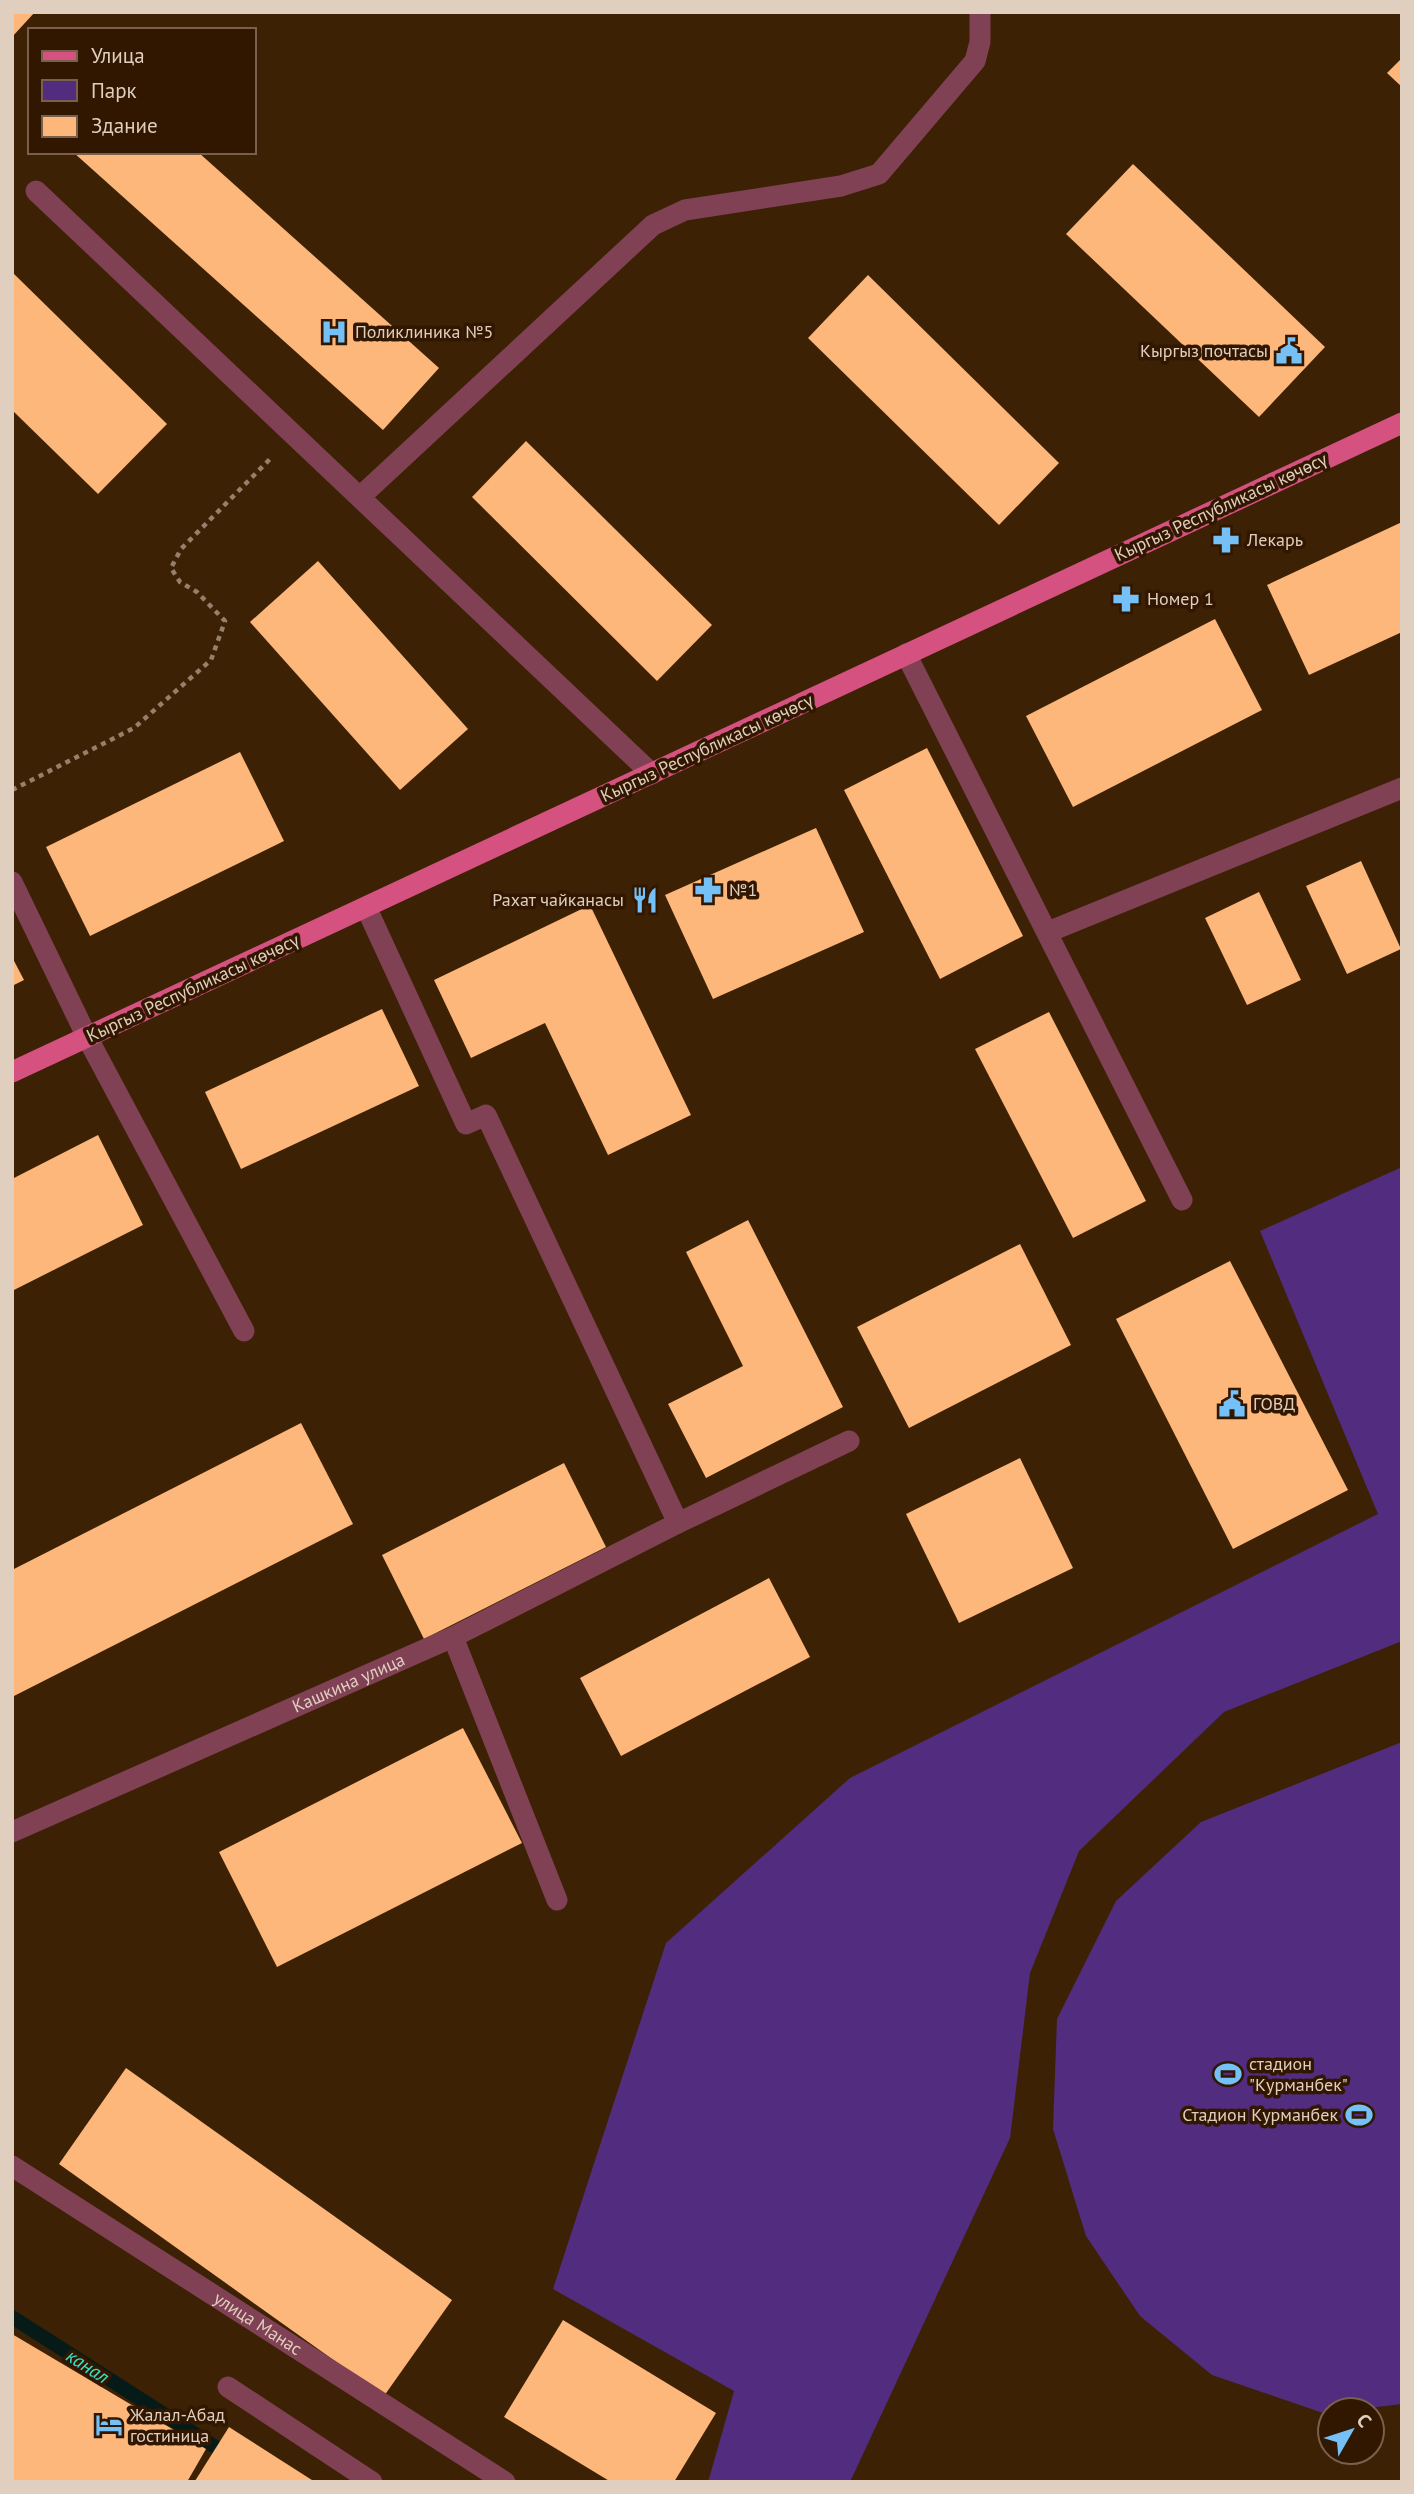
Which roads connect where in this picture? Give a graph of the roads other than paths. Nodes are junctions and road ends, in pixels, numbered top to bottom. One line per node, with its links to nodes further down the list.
1 (980, 12): 4 (street)
2 (36, 191): 4 (street)
3 (1402, 423): 5 (main road, Кыргыз Республикасы көчөсү)
4 (360, 498): 6 (street)
5 (906, 654): 6 (main road, Кыргыз Республикасы көчөсү); 10 (street)
6 (652, 774): 9 (main road, Кыргыз Республикасы көчөсү)
7 (1402, 788): 10 (street)
8 (12, 882): 11 (street)
9 (366, 907): 11 (main road, Кыргыз Республикасы көчөсү); 16 (street)
10 (1048, 933): 13 (street)
11 (87, 1037): 12 (main road, Кыргыз Республикасы көчөсү); 14 (street)
12 (12, 1072)
13 (1182, 1199)
14 (244, 1331)
15 (849, 1441): 16 (street, Кашкина улица)
16 (678, 1523): 17 (street, Кашкина улица)
17 (453, 1637): 18 (street, Кашкина улица); 19 (street)
18 (12, 1832)
19 (557, 1900)
20 (12, 2166): 23 (street, улица Манас)
21 (228, 2387): 22 (street)
22 (372, 2482)
23 (505, 2482)

